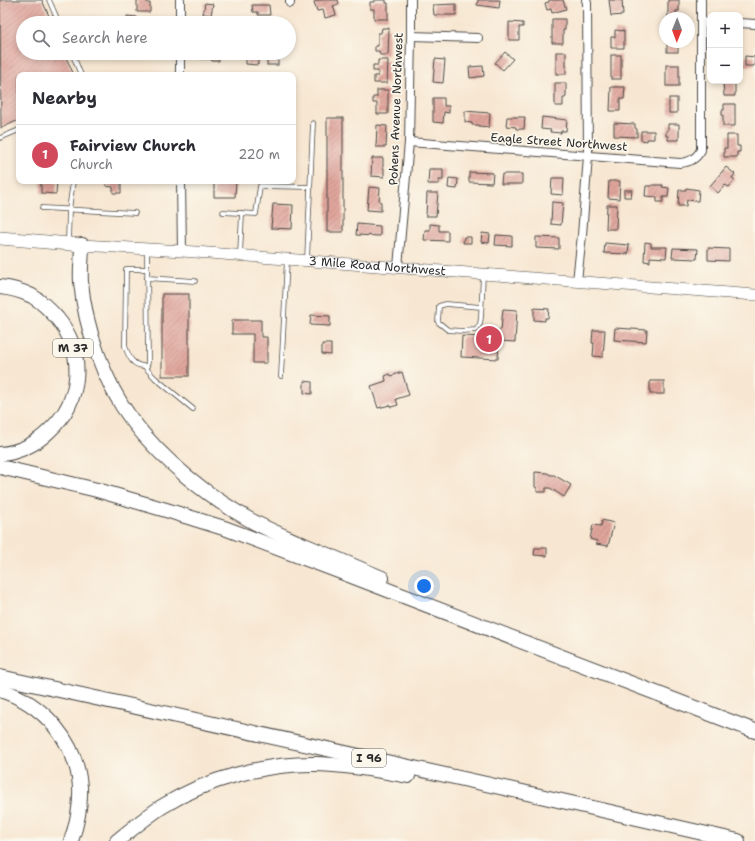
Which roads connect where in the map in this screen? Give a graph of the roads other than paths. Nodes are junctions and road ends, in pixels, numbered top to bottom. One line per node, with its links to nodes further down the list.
1 (49, 0): 6 (lane)
2 (180, 0): 7 (street)
3 (411, 0): 12 (street, Pohens Avenue Northwest)
4 (586, 0): 22 (street)
5 (701, 0): 8 (street)
6 (56, 16)
7 (180, 16)
8 (701, 23): 9 (street); 22 (street, Eagle Street Northwest)
9 (707, 23)
10 (743, 24): 11 (street)
11 (755, 24)
12 (411, 36): 13 (street); 21 (street, Pohens Avenue Northwest)
13 (478, 38)
14 (75, 60): 16 (lane)
15 (180, 60): 17 (street)
16 (80, 72)
17 (180, 72)
18 (313, 123): 25 (lane)
19 (16, 131): 20 (lane)
20 (0, 138)
21 (409, 142): 22 (street, Eagle Street Northwest); 39 (street, Pohens Avenue Northwest)
22 (588, 156): 44 (street)
23 (73, 184): 27 (lane)
24 (181, 184): 35 (street)
25 (310, 188): 30 (lane); 38 (lane)
26 (42, 208): 27 (lane)
27 (69, 210): 29 (lane); 32 (lane)
28 (223, 212): 30 (lane)
29 (135, 213)
30 (242, 213): 36 (lane)
31 (0, 238): 32 (highway, 3 Mile Road Northwest)
32 (68, 244): 33 (highway, 3 Mile Road Northwest)
33 (82, 245): 34 (main road, 3 Mile Road Northwest); 53 (highway)
34 (147, 249): 35 (main road, 3 Mile Road Northwest); 40 (lane)
35 (182, 251): 36 (main road, 3 Mile Road Northwest)
36 (240, 255): 37 (main road, 3 Mile Road Northwest)
37 (287, 259): 38 (main road, 3 Mile Road Northwest); 49 (lane)
38 (307, 260): 39 (main road, 3 Mile Road Northwest)
39 (398, 267): 41 (main road, 3 Mile Road Northwest)
40 (147, 269): 42 (lane); 48 (lane)
41 (483, 274): 44 (main road, 3 Mile Road Northwest); 47 (lane)
42 (147, 278): 43 (lane); 48 (lane)
43 (195, 281)
44 (577, 281): 46 (main road, 3 Mile Road Northwest)
45 (0, 287): 51 (highway, M 37)
46 (755, 295)
47 (482, 307): 47 (lane)
48 (144, 366): 50 (lane)
49 (281, 376)
50 (193, 409)
51 (0, 454)
52 (0, 467): 53 (highway)
53 (468, 621): 56 (highway)
54 (0, 677): 57 (highway, I 96)
55 (0, 690): 58 (highway)
56 (755, 731)
57 (527, 793): 59 (highway); 60 (highway, I 96)
58 (71, 841)
59 (117, 841)
60 (738, 841)

